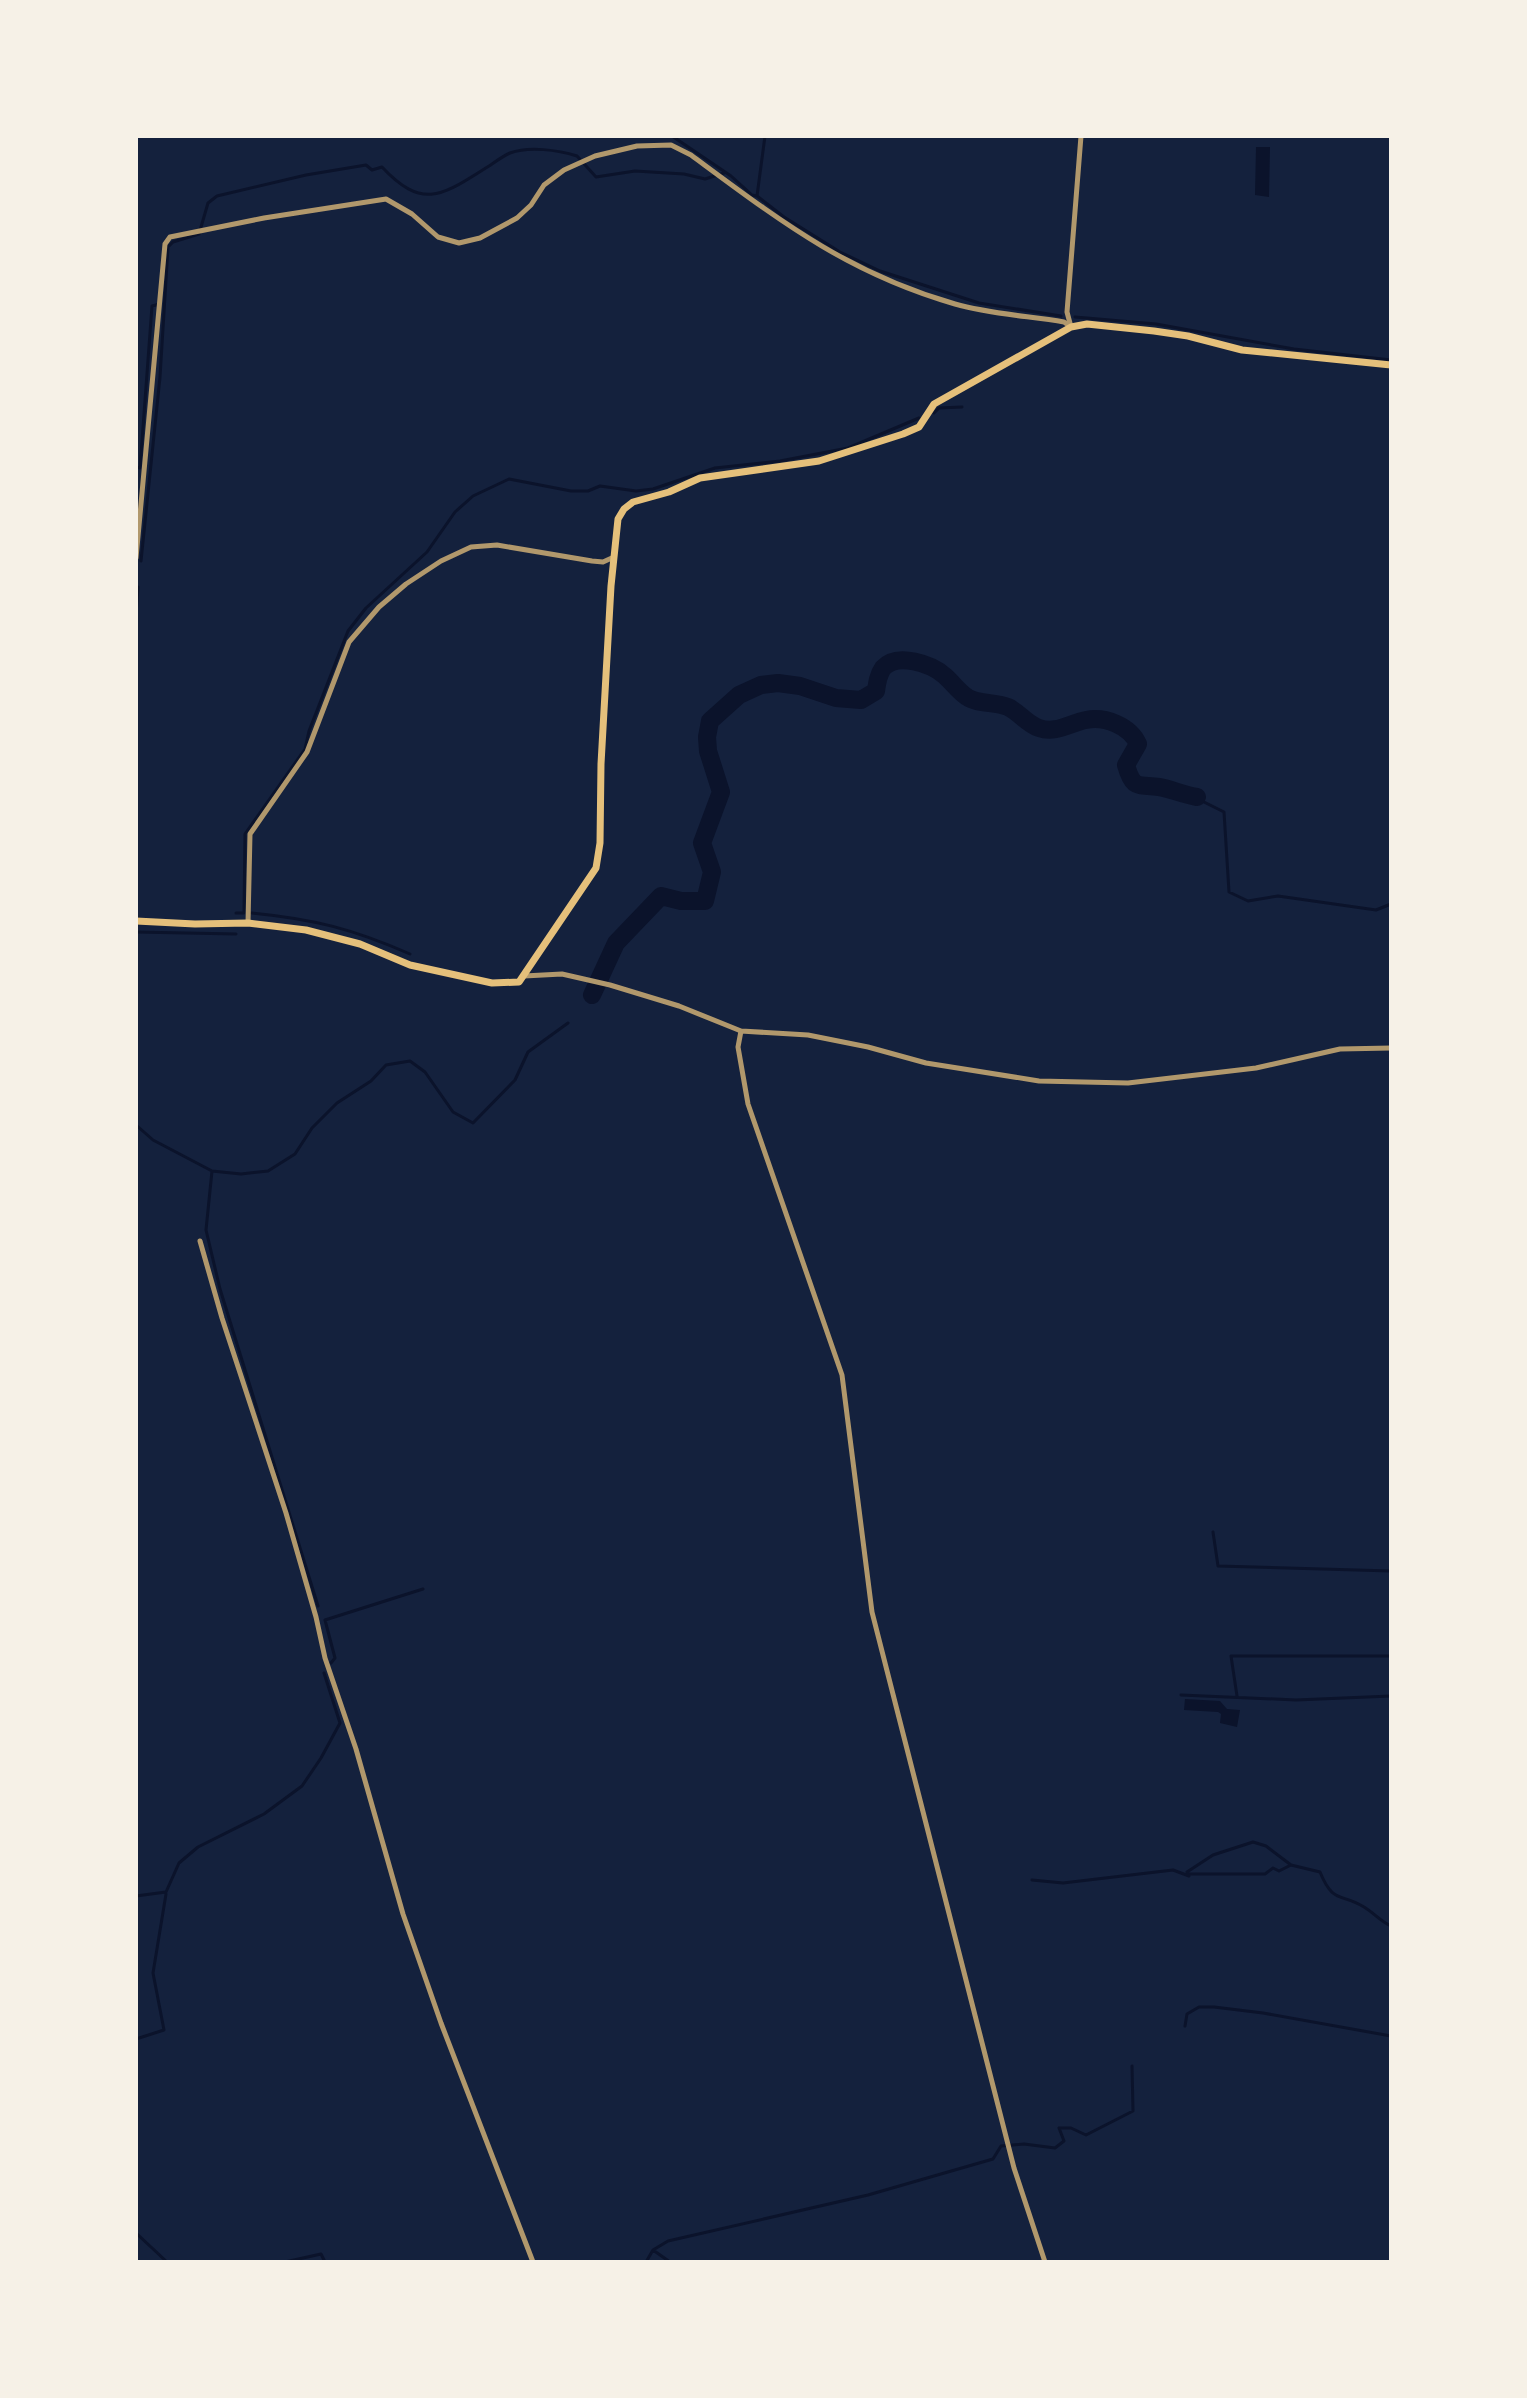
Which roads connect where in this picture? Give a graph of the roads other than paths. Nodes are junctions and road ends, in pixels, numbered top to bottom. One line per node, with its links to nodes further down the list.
1 (1081, 136): 2 (street)
2 (1071, 327): 3 (main road); 4 (main road); 5 (street)
3 (1391, 365)
4 (615, 556): 7 (street); 8 (main road)
5 (136, 558)
6 (136, 921): 7 (main road)
7 (248, 923): 8 (main road)
8 (524, 976): 9 (street)
9 (741, 1031): 10 (street); 13 (street)
10 (1391, 1048)
11 (200, 1241): 12 (street)
12 (533, 2262)
13 (1045, 2262)

